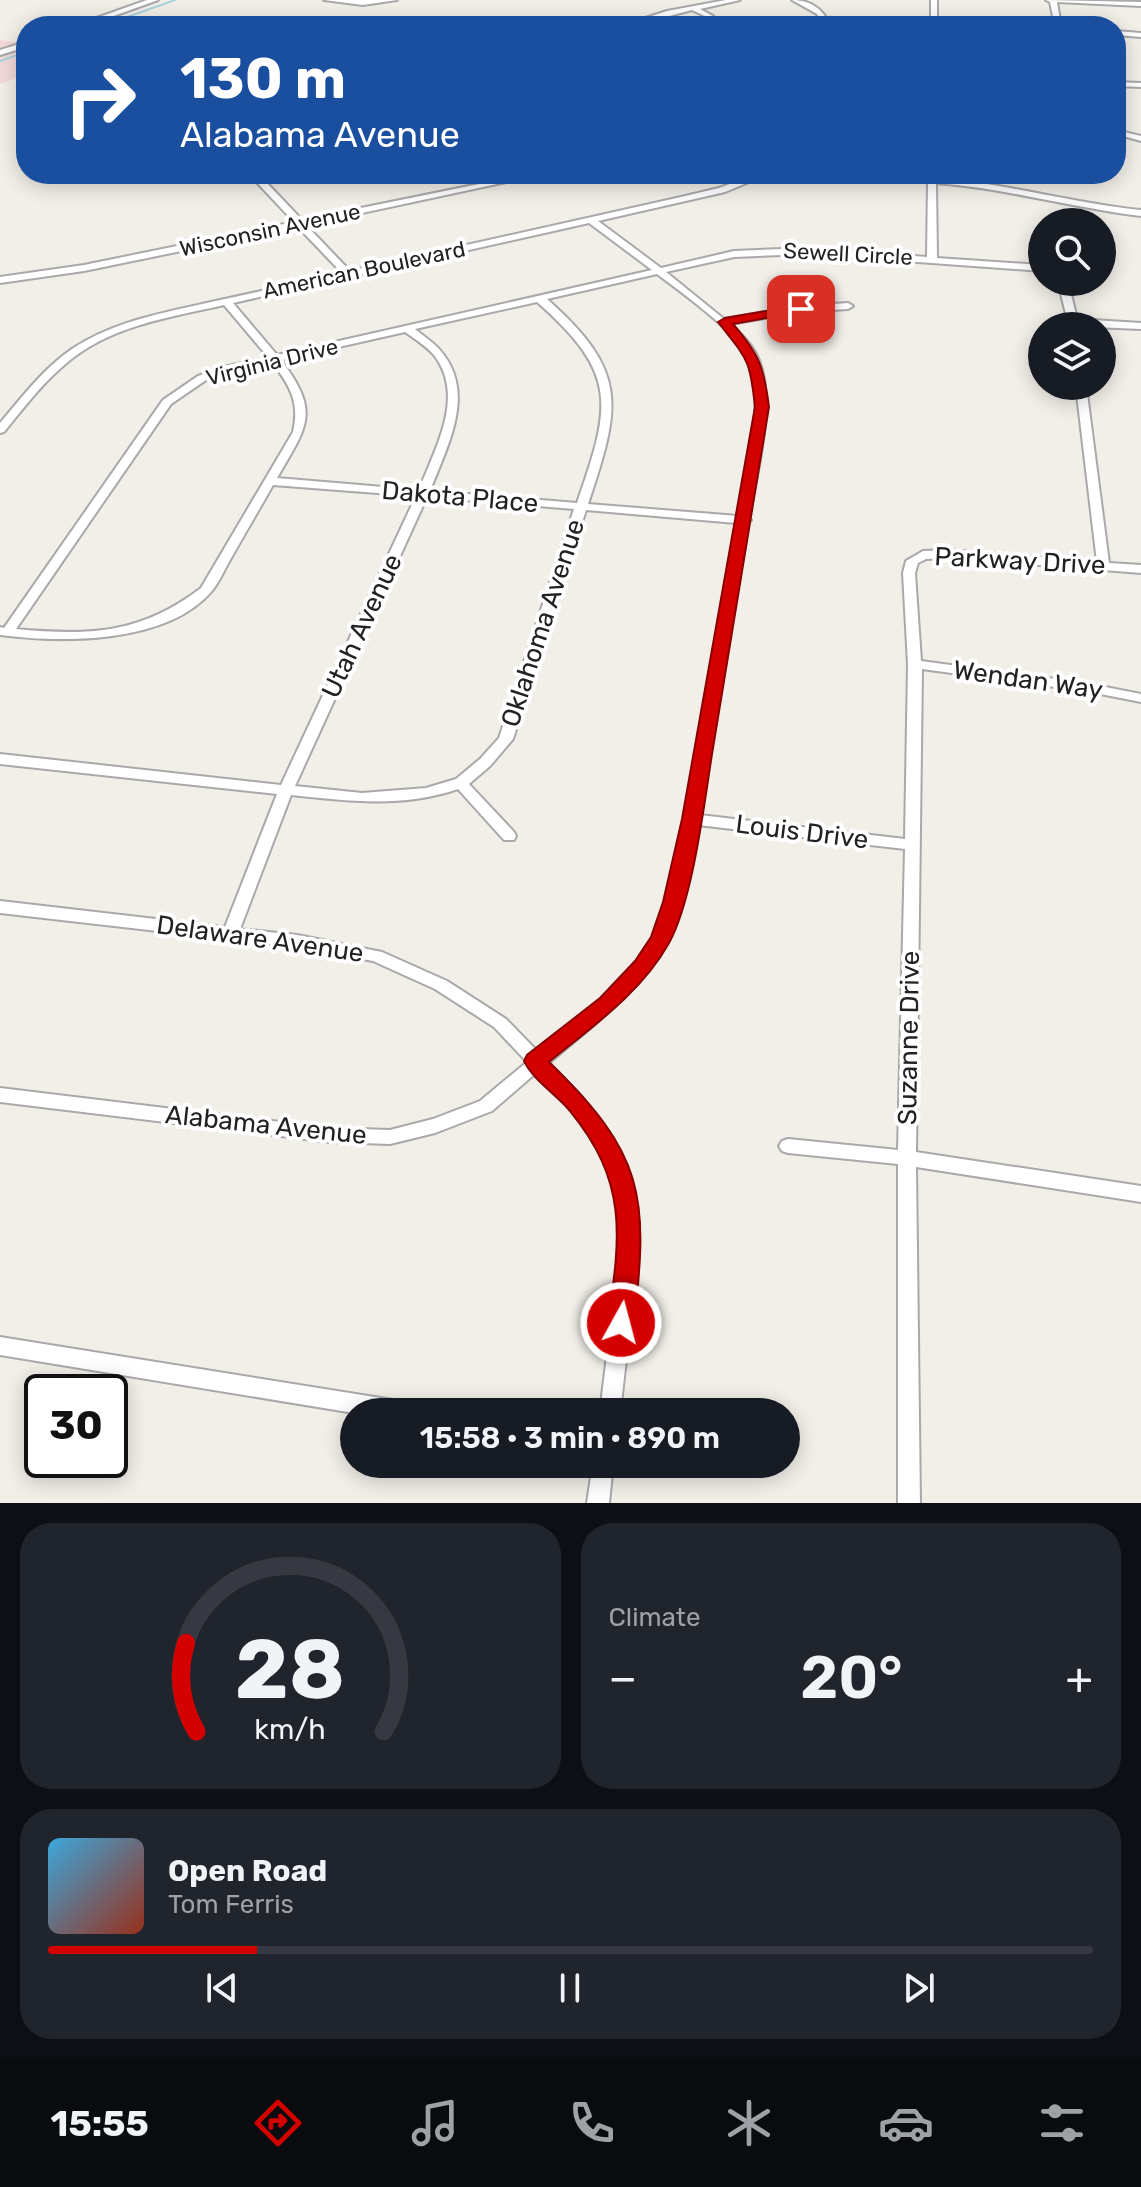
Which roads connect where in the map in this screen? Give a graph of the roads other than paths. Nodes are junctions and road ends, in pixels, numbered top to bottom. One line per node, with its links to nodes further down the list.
1 (148, 0): 9 (street)
2 (327, 0): 3 (street)
3 (394, 0)
4 (737, 0): 8 (street)
5 (795, 0): 12 (street)
6 (1052, 0): 7 (street)
7 (1141, 4)
8 (693, 8): 10 (street); 11 (street)
9 (105, 16)
10 (651, 16)
11 (709, 16)
12 (824, 16)
13 (262, 184): 20 (street)
14 (492, 184): 20 (street, Wisconsin Avenue)
15 (738, 184): 19 (street, American Boulevard)
16 (932, 184): 21 (street)
17 (978, 184): 18 (street)
18 (1141, 213)
19 (591, 220): 23 (street, Alabama Avenue); 24 (street, American Boulevard)
20 (298, 224): 24 (street); 25 (street, Wisconsin Avenue)
21 (932, 259): 22 (street, Sewell Circle); 23 (street, Sewell Circle)
22 (1028, 267)
23 (657, 271): 26 (street, Virginia Drive); 29 (street, Alabama Avenue)
24 (348, 274): 27 (street, American Boulevard)
25 (0, 280)
26 (538, 297): 32 (street, Virginia Drive); 38 (street, Oklahoma Avenue)
27 (225, 300): 33 (street); 35 (street, American Boulevard)
28 (848, 306): 29 (street)
29 (725, 322): 39 (street, Alabama Avenue)
30 (1116, 325): 31 (street)
31 (1141, 326)
32 (408, 329): 33 (street, Virginia Drive); 37 (street, Utah Avenue)
33 (273, 359): 36 (street); 43 (street, Virginia Drive)
34 (1083, 400): 40 (street)
35 (0, 430)
36 (271, 481): 37 (street, Dakota Place); 43 (street)
37 (423, 493): 38 (street, Dakota Place); 48 (street, Utah Avenue)
38 (580, 507): 39 (street, Dakota Place); 47 (street, Oklahoma Avenue)
39 (745, 520): 49 (street, Alabama Avenue)
40 (1103, 565): 41 (street, Parkway Drive); 42 (street, Parkway Drive)
41 (1141, 569)
42 (909, 573): 44 (street, Suzanne Drive)
43 (3, 632)
44 (915, 664): 45 (street, Wendan Way); 51 (street, Suzanne Drive)
45 (1141, 698)
46 (0, 759): 48 (street, Oklahoma Avenue)
47 (460, 783): 48 (street, Oklahoma Avenue); 50 (street)
48 (286, 790): 53 (street, Utah Avenue)
49 (692, 819): 51 (street, Louis Drive); 54 (street, Alabama Avenue)
50 (509, 836)
51 (912, 845): 57 (street, Suzanne Drive)
52 (0, 907): 53 (street, Delaware Avenue)
53 (230, 934): 54 (street, Delaware Avenue)
54 (535, 1061): 55 (street, Alabama Avenue); 60 (street, Delaware Avenue)
55 (0, 1095)
56 (788, 1146): 57 (street)
57 (907, 1158): 58 (street); 64 (street, Suzanne Drive)
58 (1141, 1194)
59 (0, 1346): 61 (street)
60 (612, 1398)
61 (340, 1401)
62 (601, 1478): 63 (street)
63 (598, 1503)
64 (909, 1503)

